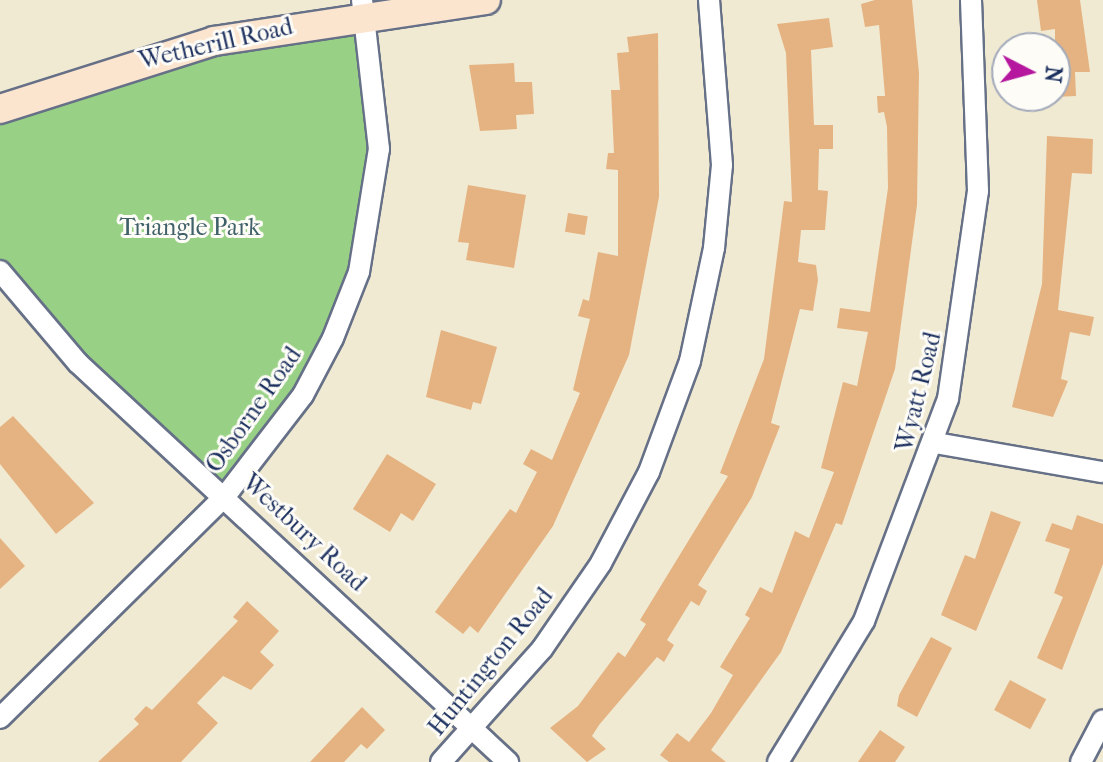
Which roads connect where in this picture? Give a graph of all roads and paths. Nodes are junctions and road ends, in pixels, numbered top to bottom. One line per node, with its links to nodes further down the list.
1 (486, 0): 4 (street, Wetherill Road)
2 (709, 0): 12 (street, Huntington Road)
3 (971, 0): 7 (street, Wyatt Road)
4 (363, 7): 5 (street, Wetherill Road); 9 (street, Osborne Road)
5 (0, 109)
6 (0, 271): 9 (street, Westbury Road)
7 (936, 443): 8 (street); 15 (street, Wyatt Road)
8 (1103, 472)
9 (226, 495): 10 (street, Osborne Road); 12 (street, Westbury Road)
10 (0, 718)
11 (1103, 720): 16 (street)
12 (471, 727): 13 (street, Huntington Road); 14 (street, Westbury Road)
13 (441, 762)
14 (508, 762)
15 (778, 762)
16 (1081, 762)

